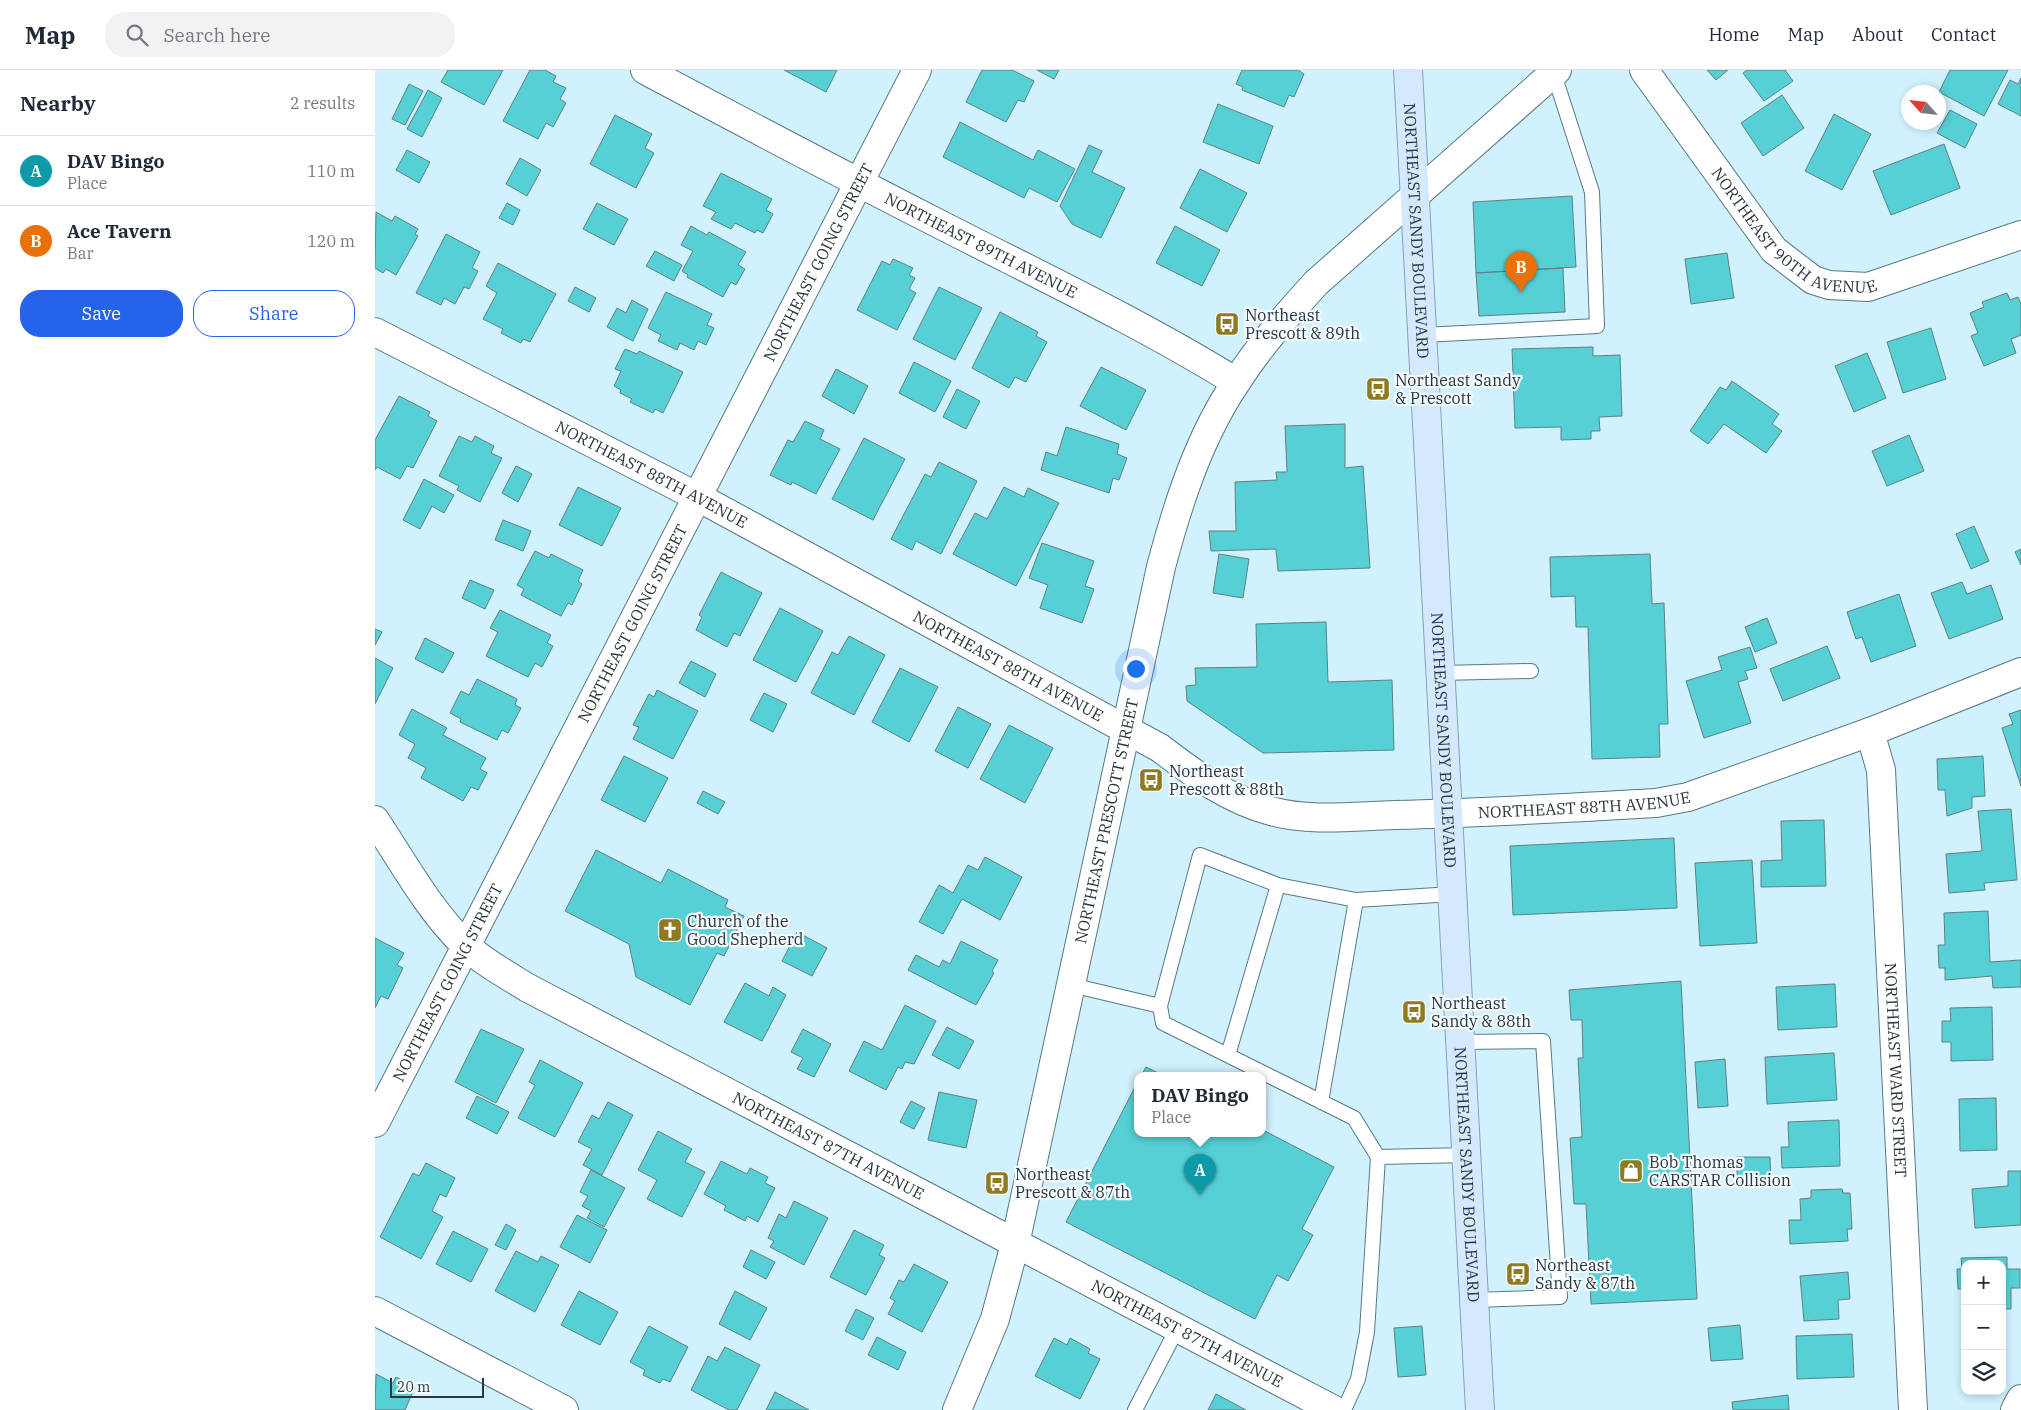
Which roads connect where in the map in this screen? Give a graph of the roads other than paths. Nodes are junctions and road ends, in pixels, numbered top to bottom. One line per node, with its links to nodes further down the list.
1 (645, 70): 6 (street, NORTHEAST 89TH AVENUE)
2 (917, 70): 6 (street, NORTHEAST GOING STREET)
3 (1408, 70): 7 (main road, NORTHEAST SANDY BOULEVARD)
4 (1644, 70): 8 (street, NORTHEAST 90TH AVENUE)
5 (1555, 71): 7 (street, NORTHEAST PRESCOTT STREET); 10 (lane)
6 (858, 183): 11 (street, NORTHEAST 89TH AVENUE); 12 (street, NORTHEAST GOING STREET)
7 (1415, 195): 10 (main road, NORTHEAST SANDY BOULEVARD); 11 (street, NORTHEAST PRESCOTT STREET)
8 (2021, 234)
9 (375, 332): 12 (street, NORTHEAST 88TH AVENUE)
10 (1423, 335): 15 (main road, NORTHEAST SANDY BOULEVARD)
11 (1236, 382): 16 (street, NORTHEAST PRESCOTT STREET)
12 (696, 496): 16 (street, NORTHEAST 88TH AVENUE); 23 (street, NORTHEAST GOING STREET)
13 (1531, 671): 15 (lane)
14 (2021, 672): 17 (street, NORTHEAST 88TH AVENUE)
15 (1441, 673): 18 (main road, NORTHEAST SANDY BOULEVARD)
16 (1125, 730): 18 (street, NORTHEAST 88TH AVENUE); 24 (street, NORTHEAST PRESCOTT STREET)
17 (1870, 732): 18 (street, NORTHEAST 88TH AVENUE); 45 (street, NORTHEAST WARD STREET)
18 (1448, 814): 21 (main road, NORTHEAST SANDY BOULEVARD)
19 (375, 820): 23 (street, NORTHEAST 87TH AVENUE)
20 (1278, 885): 22 (lane); 25 (lane); 27 (lane)
21 (1453, 894): 22 (lane); 26 (main road, NORTHEAST SANDY BOULEVARD)
22 (1356, 900): 30 (lane)
23 (466, 946): 31 (street, NORTHEAST GOING STREET); 34 (street, NORTHEAST 87TH AVENUE)
24 (1071, 985): 25 (lane); 34 (street, NORTHEAST PRESCOTT STREET)
25 (1160, 1006): 27 (lane)
26 (1460, 1042): 32 (main road, NORTHEAST SANDY BOULEVARD); 35 (lane)
27 (1228, 1055): 28 (lane)
28 (1262, 1072)
29 (1266, 1074): 30 (lane)
30 (1321, 1102): 33 (lane)
31 (375, 1123)
32 (1467, 1155): 33 (lane); 35 (main road, NORTHEAST SANDY BOULEVARD)
33 (1378, 1157): 43 (lane)
34 (1015, 1244): 37 (street, NORTHEAST 87TH AVENUE); 40 (street, NORTHEAST PRESCOTT STREET)
35 (1475, 1300): 44 (main road, NORTHEAST SANDY BOULEVARD)
36 (375, 1311): 39 (street)
37 (1177, 1329): 41 (lane); 42 (street, NORTHEAST 87TH AVENUE)
38 (2021, 1399): 46 (street)
39 (564, 1410)
40 (957, 1410)
41 (1135, 1410)
42 (1334, 1410)
43 (1344, 1410)
44 (1480, 1410)
45 (1913, 1410)
46 (2015, 1410)

